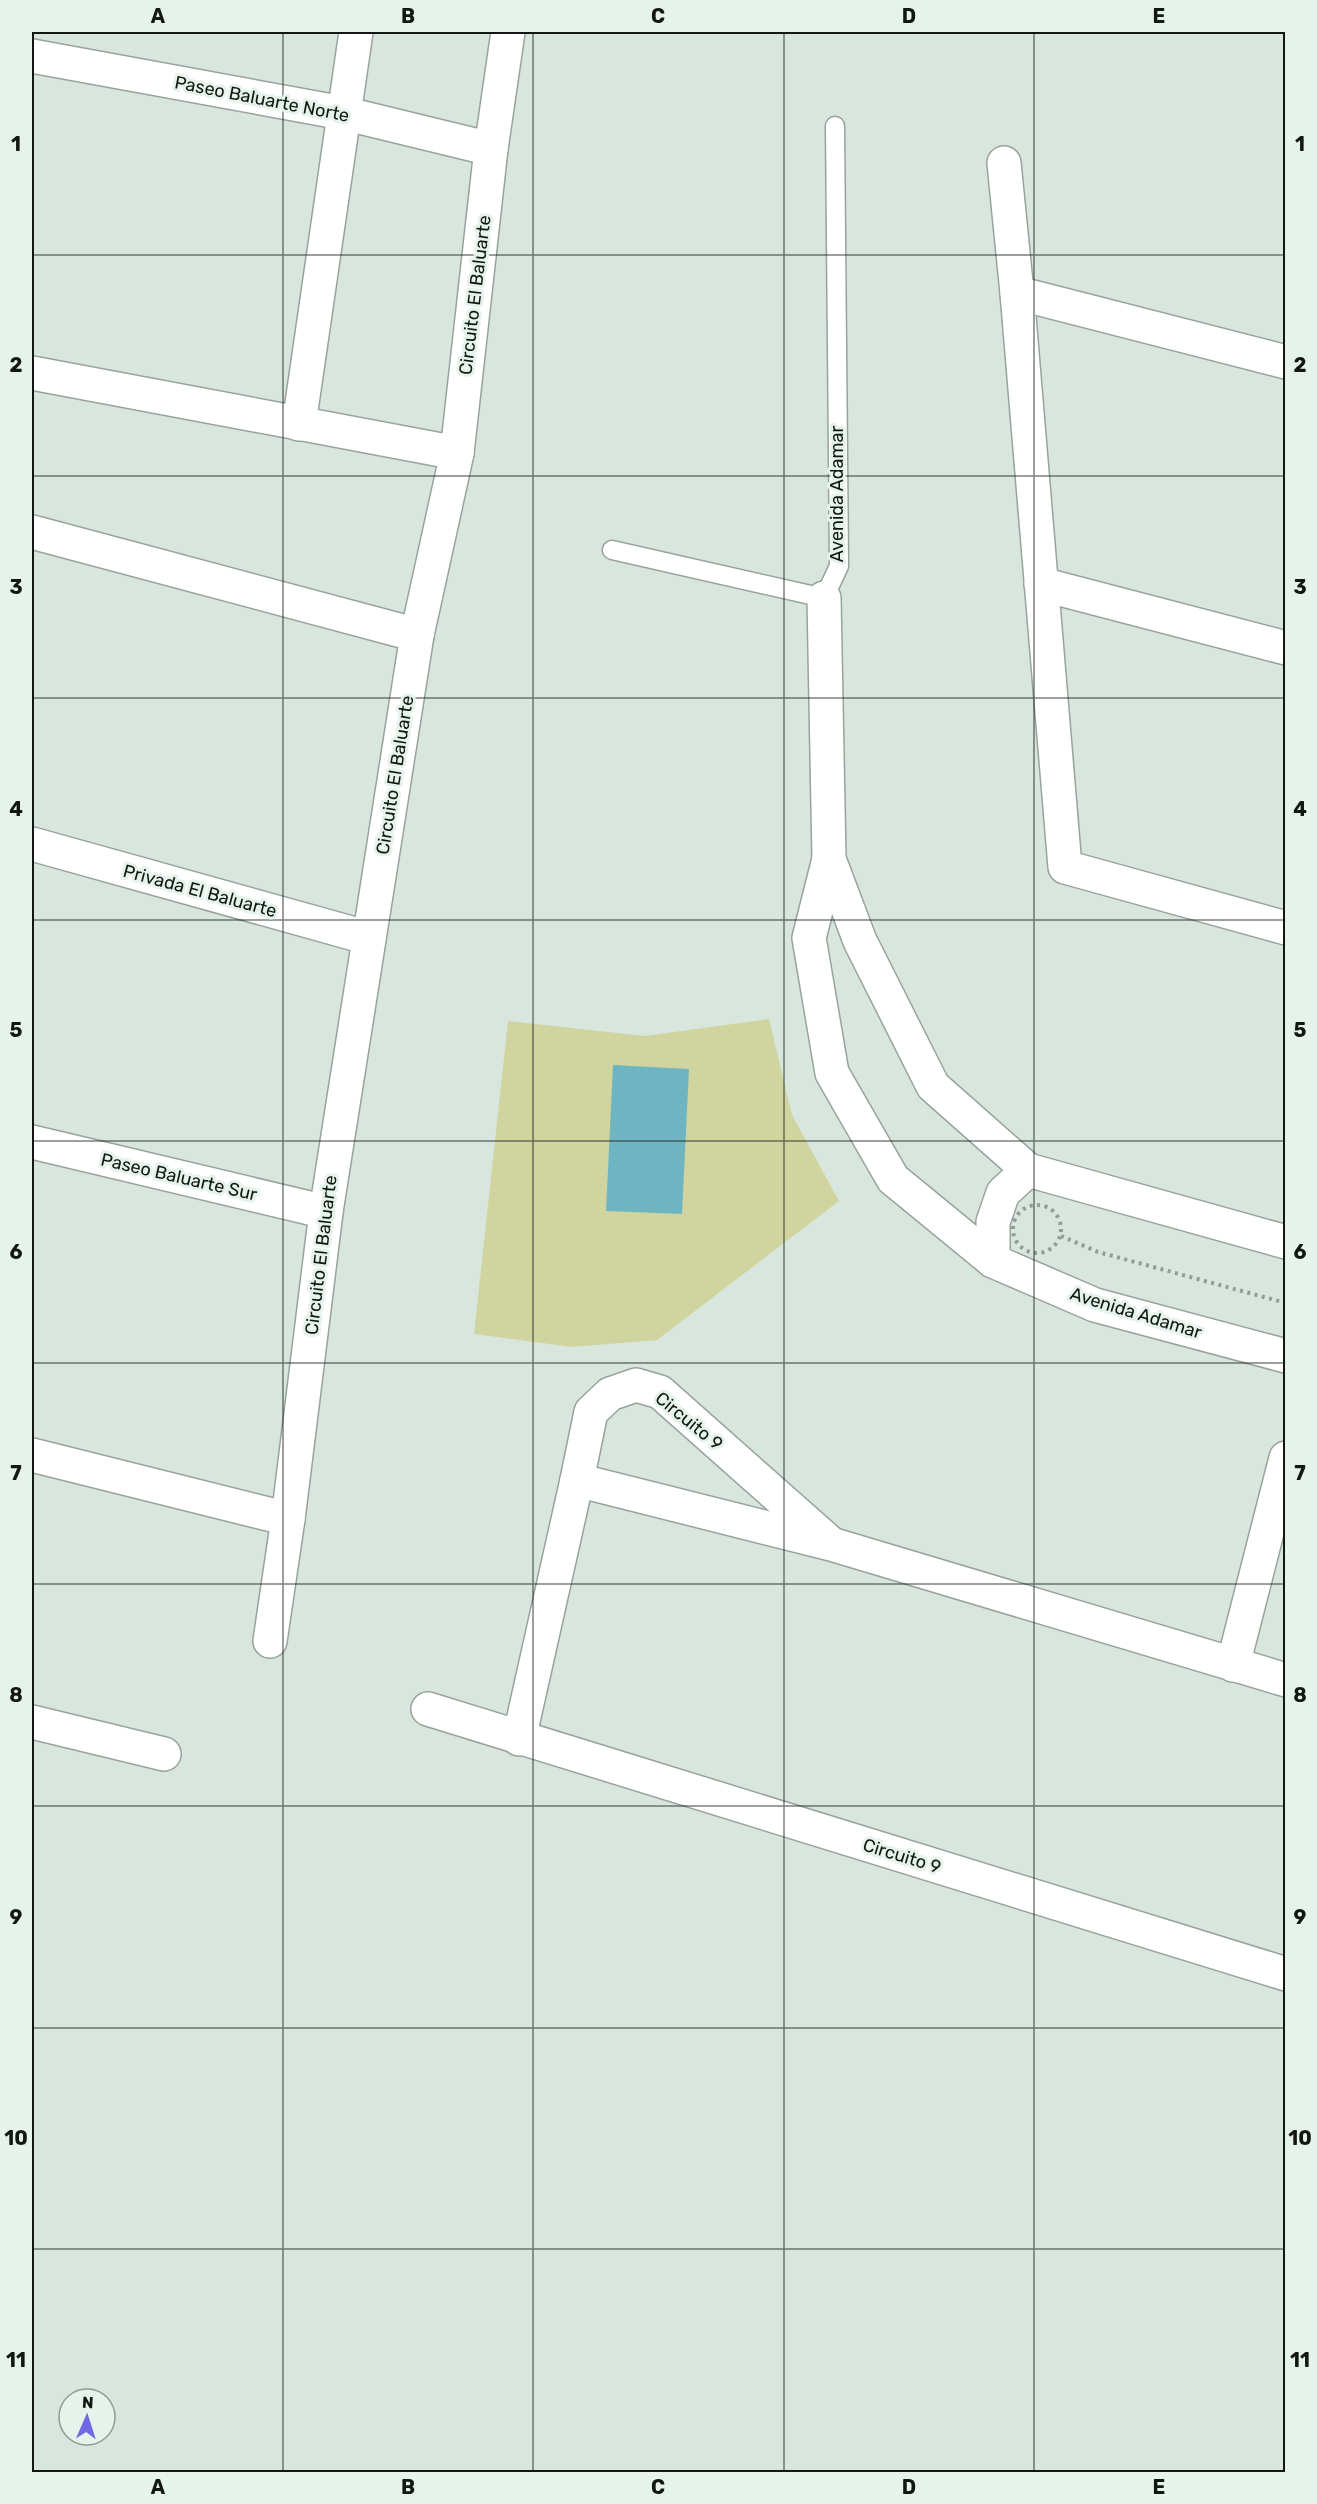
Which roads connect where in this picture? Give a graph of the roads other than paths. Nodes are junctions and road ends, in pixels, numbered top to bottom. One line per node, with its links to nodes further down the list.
1 (356, 32): 4 (street)
2 (508, 32): 6 (street, Circuito El Baluarte)
3 (32, 56): 4 (street, Paseo Baluarte Norte)
4 (343, 113): 6 (street, Paseo Baluarte Norte); 11 (street)
5 (835, 126): 16 (lane, Avenida Adamar)
6 (491, 148): 12 (street, Circuito El Baluarte)
7 (1004, 163): 8 (street)
8 (1017, 293): 9 (street); 15 (street)
9 (1286, 363)
10 (32, 373): 11 (street)
11 (299, 424): 12 (street)
12 (456, 453): 17 (street, Circuito El Baluarte)
13 (32, 532): 17 (street)
14 (612, 550): 16 (lane)
15 (1041, 584): 18 (street); 21 (street)
16 (824, 598): 20 (street, Avenida Adamar)
17 (417, 635): 22 (street, Circuito El Baluarte)
18 (1286, 648)
19 (32, 844): 22 (street, Privada El Baluarte)
20 (829, 859): 24 (street, Avenida Adamar); 27 (street, Avenida Adamar)
21 (1286, 927)
22 (369, 938): 25 (street, Circuito El Baluarte)
23 (32, 1142): 25 (street, Paseo Baluarte Sur)
24 (1028, 1170): 26 (street, Avenida Adamar); 27 (street)
25 (326, 1212): 32 (street, Circuito El Baluarte)
26 (1286, 1242)
27 (993, 1261): 28 (street, Avenida Adamar)
28 (1286, 1356)
29 (32, 1455): 32 (street)
30 (1286, 1458): 35 (street)
31 (577, 1480): 33 (street, Circuito 9); 33 (street, Circuito 9); 39 (street, Circuito 9)
32 (288, 1519): 34 (street, Circuito El Baluarte)
33 (831, 1545): 35 (street, Circuito 9)
34 (270, 1641)
35 (1233, 1665): 36 (street, Circuito 9)
36 (1286, 1680)
37 (428, 1709): 39 (street, Circuito 9)
38 (32, 1722): 40 (street)
39 (519, 1739): 41 (street, Circuito 9)
40 (164, 1754)
41 (1286, 1974)

